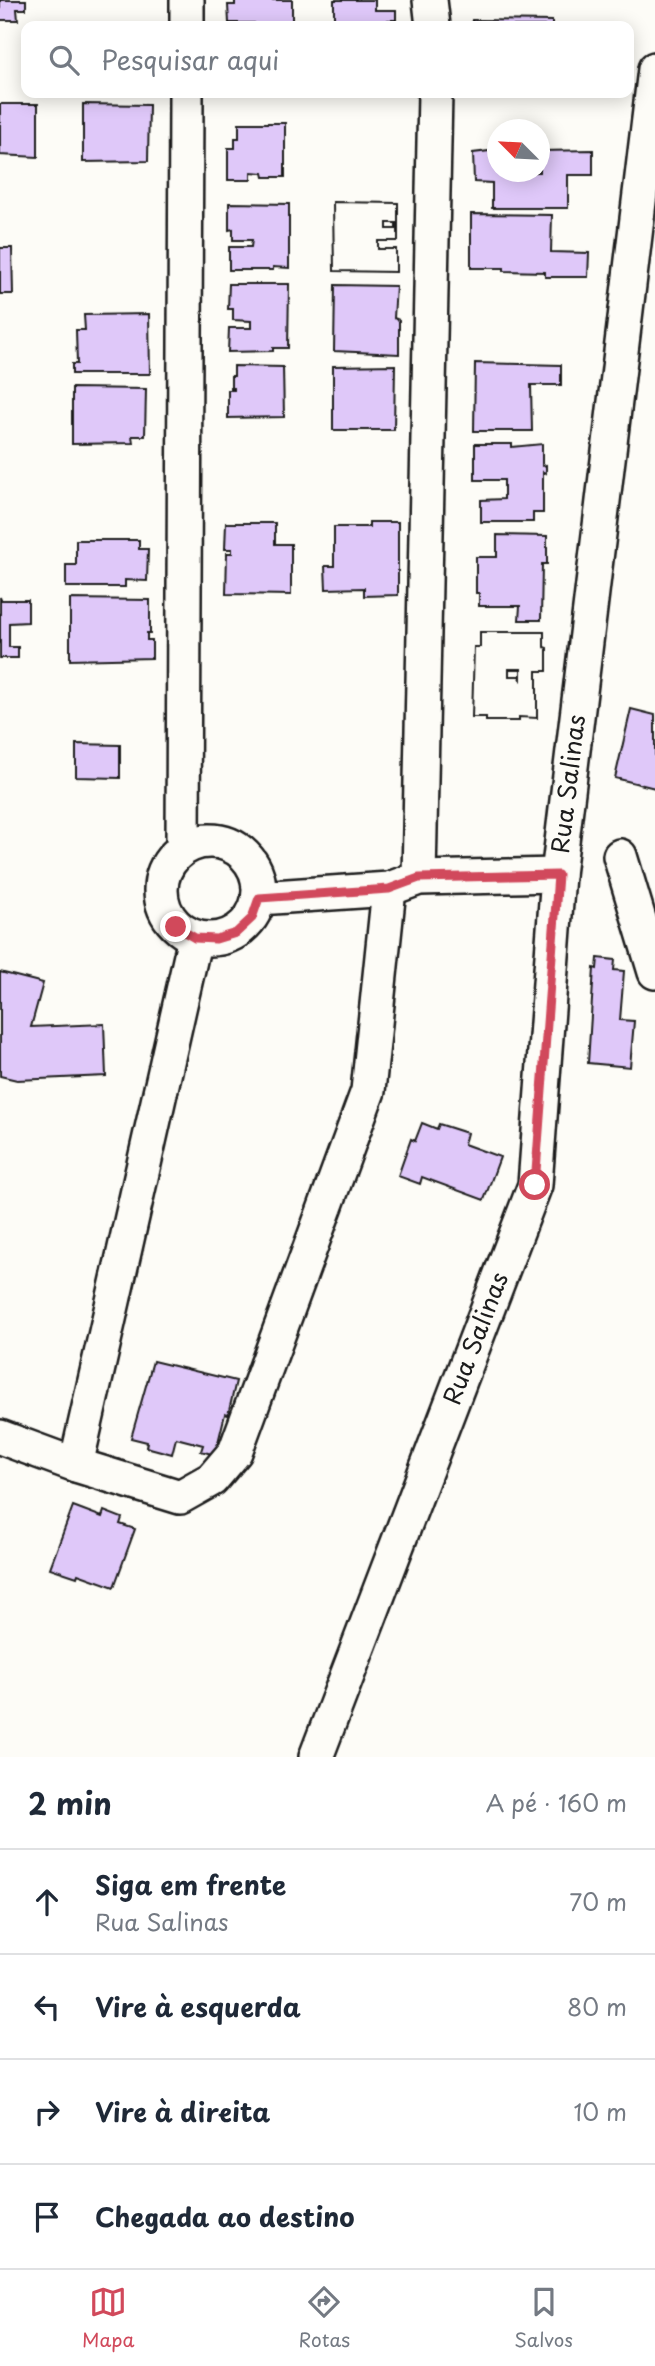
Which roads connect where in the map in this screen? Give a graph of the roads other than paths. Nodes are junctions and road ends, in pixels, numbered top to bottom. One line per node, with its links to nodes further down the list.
1 (187, 0): 3 (street)
2 (430, 0): 4 (street)
3 (187, 21)
4 (432, 21)
5 (655, 69): 10 (street, Rua Salinas)
6 (186, 98): 8 (street)
7 (435, 98): 11 (street)
8 (183, 847): 12 (street); 13 (street)
9 (620, 856): 14 (street)
10 (558, 875): 11 (street); 17 (street, Rua Salinas)
11 (404, 884): 12 (street); 16 (street)
12 (259, 898): 13 (street)
13 (195, 938): 16 (street)
14 (655, 972)
15 (0, 1437): 16 (street)
16 (76, 1465)
17 (316, 1757)

